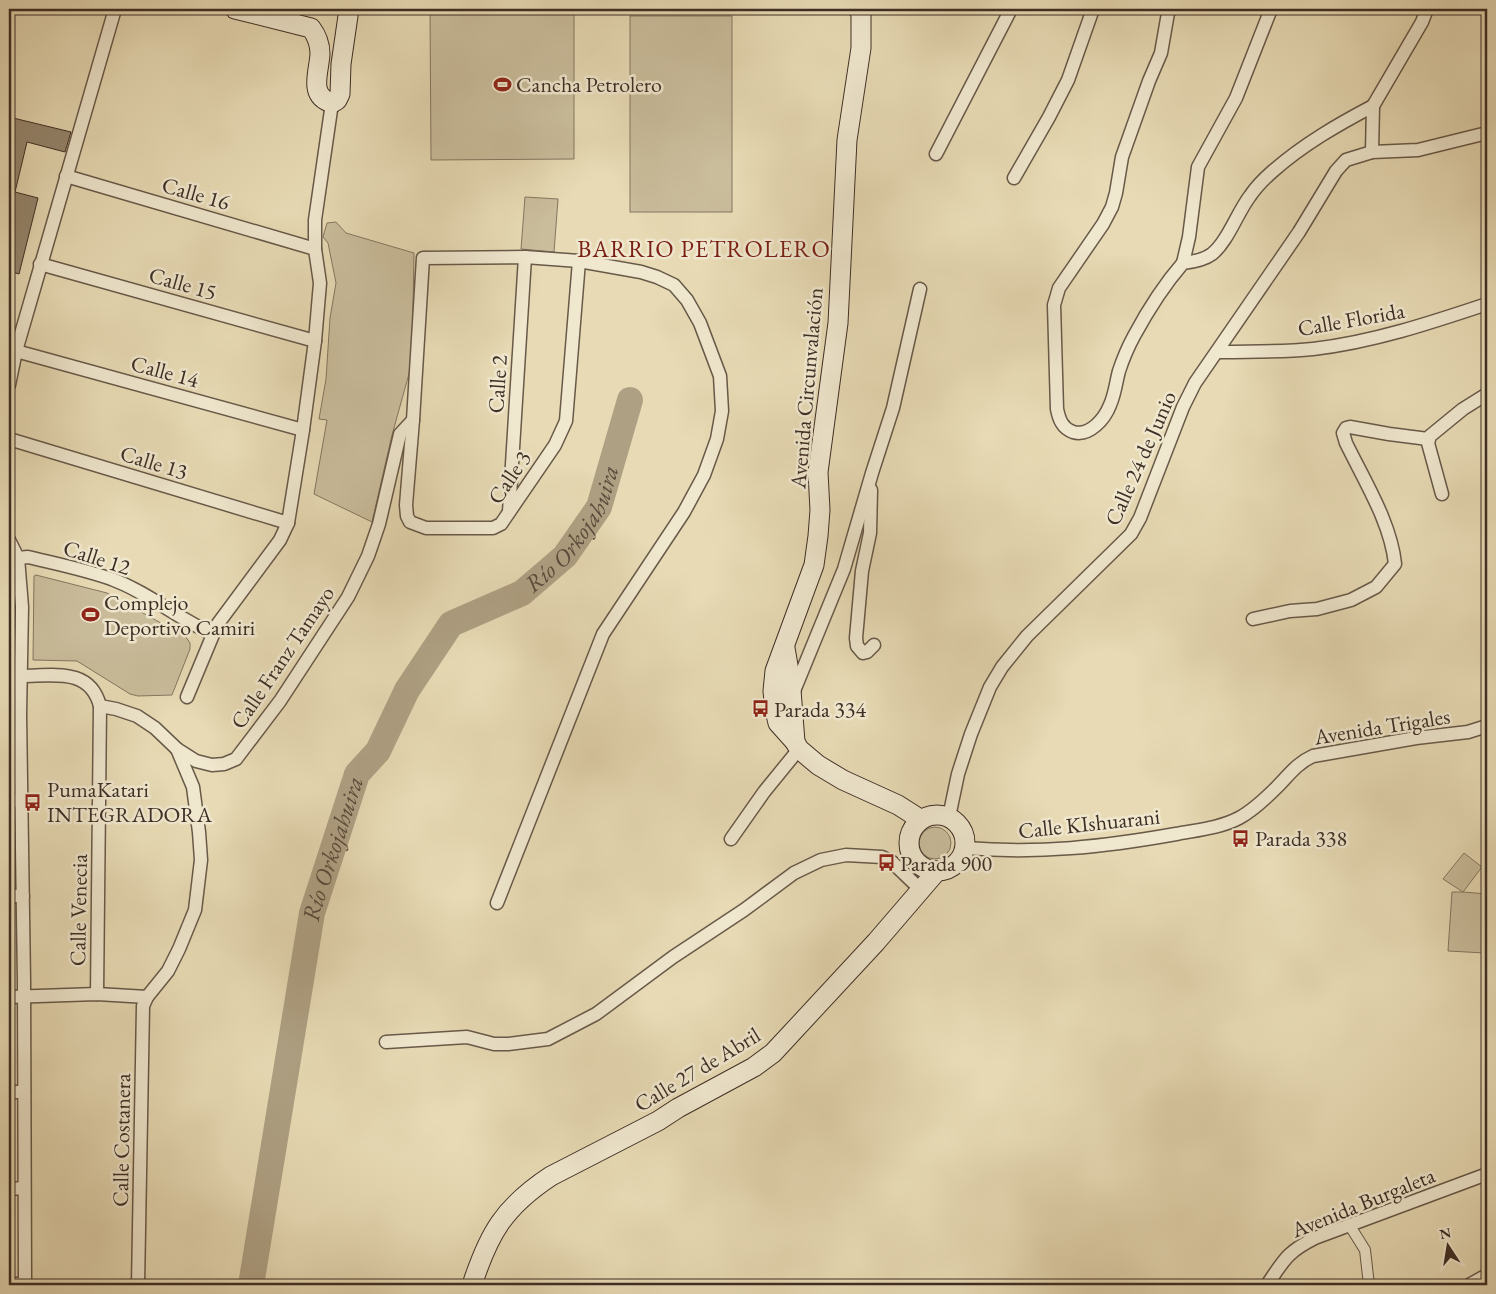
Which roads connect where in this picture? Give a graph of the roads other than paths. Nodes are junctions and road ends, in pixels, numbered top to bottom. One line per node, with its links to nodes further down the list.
1 (114, 9): 16 (street)
2 (235, 9): 10 (main road)
3 (349, 9): 11 (main road)
4 (1011, 9): 15 (street)
5 (1093, 9): 17 (street)
6 (1271, 9): 21 (street)
7 (1427, 9): 12 (street)
8 (863, 10): 45 (main road, Avenida Circunvalación)
9 (1168, 10): 21 (street)
10 (294, 16): 11 (main road)
11 (332, 102): 18 (street)
12 (1373, 106): 14 (street); 21 (street)
13 (1487, 133): 14 (street, Calle 24 de Junio)
14 (1372, 152): 27 (street, Calle 24 de Junio)
15 (936, 154)
16 (66, 176): 18 (street, Calle 16); 22 (street)
17 (1014, 178)
18 (315, 249): 25 (street)
19 (525, 257): 20 (street); 30 (street); 36 (street, Calle 2)
20 (579, 261): 36 (street, Calle 3); 65 (street)
21 (1183, 263)
22 (40, 264): 25 (street, Calle 15); 26 (street)
23 (920, 289): 34 (street)
24 (1487, 304): 27 (street, Calle Florida)
25 (315, 341): 31 (street)
26 (16, 351): 28 (street); 31 (street, Calle 14)
27 (1218, 352): 56 (street, Calle 24 de Junio)
28 (9, 385)
29 (1487, 394): 32 (street)
30 (413, 420): 36 (street, Calle 3); 54 (street, Calle Franz Tamayo)
31 (303, 430): 37 (street)
32 (1428, 439): 35 (street); 42 (street)
33 (9, 440): 37 (street, Calle 13)
34 (872, 473): 44 (street); 48 (street)
35 (1442, 494)
36 (509, 513)
37 (288, 523): 43 (street)
38 (9, 540): 39 (street)
39 (18, 558): 41 (street); 43 (street, Calle 12)
40 (9, 608): 41 (street)
41 (22, 608): 46 (street)
42 (1253, 619)
43 (213, 634): 47 (street)
44 (874, 645)
45 (785, 648): 48 (main road, Avenida Circunvalación); 49 (main road, Avenida Circunvalación)
46 (21, 676): 50 (street); 51 (street)
47 (187, 696)
48 (792, 697): 49 (street); 53 (main road, Avenida Circunvalación)
49 (774, 701): 53 (main road, Avenida Circunvalación)
50 (15, 703): 55 (street)
51 (100, 706): 54 (street); 66 (street, Calle Venecia)
52 (1487, 726): 58 (street, Avenida Trigales)
53 (797, 745): 57 (main road, Avenida Circunvalación); 59 (street)
54 (177, 749): 69 (street)
55 (15, 800): 64 (street)
56 (949, 817): 57 (main road); 60 (main road)
57 (920, 819): 61 (main road)
58 (1216, 826): 60 (street, Calle KIshuarani)
59 (731, 839)
60 (965, 848): 61 (main road)
61 (938, 871): 62 (main road, Calle 27 de Abril)
62 (921, 890): 70 (street); 81 (main road, Calle 27 de Abril)
63 (9, 896): 64 (street)
64 (22, 896): 68 (street)
65 (497, 903)
66 (97, 994): 68 (street); 69 (street)
67 (9, 997): 68 (street)
68 (24, 997): 72 (street)
69 (147, 997): 80 (street, Calle Costanera)
70 (386, 1042)
71 (9, 1092): 72 (street)
72 (24, 1092): 74 (street)
73 (1487, 1174): 76 (street, Avenida Burgaleta)
74 (24, 1188): 75 (street); 79 (street)
75 (9, 1189)
76 (1350, 1226): 82 (street, Avenida Burgaleta); 83 (street)
77 (1487, 1274): 84 (street)
78 (9, 1284): 79 (street)
79 (26, 1285)
80 (138, 1285)
81 (472, 1285)
82 (1267, 1285)
83 (1369, 1285)
84 (1469, 1285)

